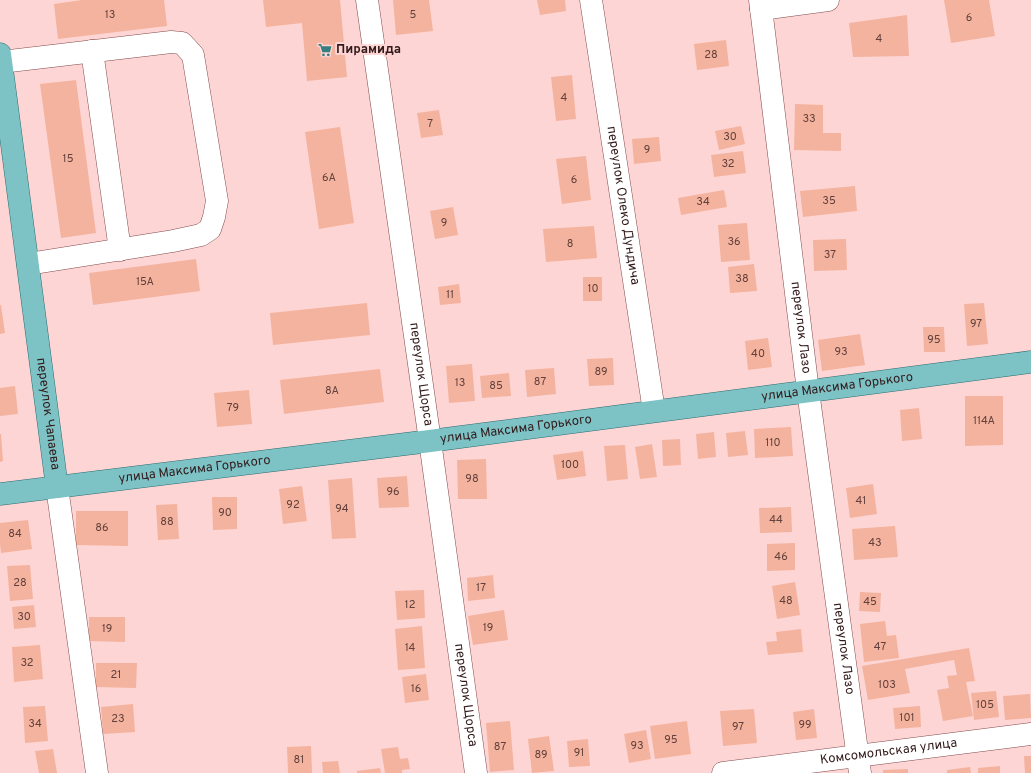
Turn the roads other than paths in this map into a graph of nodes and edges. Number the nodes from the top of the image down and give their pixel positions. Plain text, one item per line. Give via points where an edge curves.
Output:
1 (367, 0) edge
2 (591, 0) edge
3 (828, 0) edge
4 (761, 5) edge
5 (92, 51) junction
6 (1, 58) edge
7 (120, 250) junction
8 (28, 264) junction
9 (1031, 362) edge
10 (808, 391) junction
11 (654, 411) junction
12 (430, 441) junction
13 (57, 487) junction
14 (0, 494) edge
15 (1031, 734) edge
16 (859, 764) edge
17 (97, 773) edge
18 (476, 773) edge
19 (723, 773) edge

1 - 12 street, переулок Щорса
2 - 11 street, переулок Олеко Дундича
3 - 4 street
4 - 10 street, переулок Лазо
5 - 6 street
5 - 7 street
5 - 7 street via 171,42 182,43 193,55 217,201 210,229 201,235
6 - 8 main road, переулок Чапаева
7 - 8 street
8 - 13 main road, переулок Чапаева
9 - 10 main road, улица Максима Горького
10 - 11 main road, улица Максима Горького
10 - 16 street, переулок Лазо
11 - 12 main road, улица Максима Горького
12 - 13 main road, улица Максима Горького
12 - 18 street, переулок Щорса
13 - 14 main road, улица Максима Горького
13 - 17 street, переулок Чапаева
15 - 16 street, Комсомольская улица
16 - 19 street, Комсомольская улица

